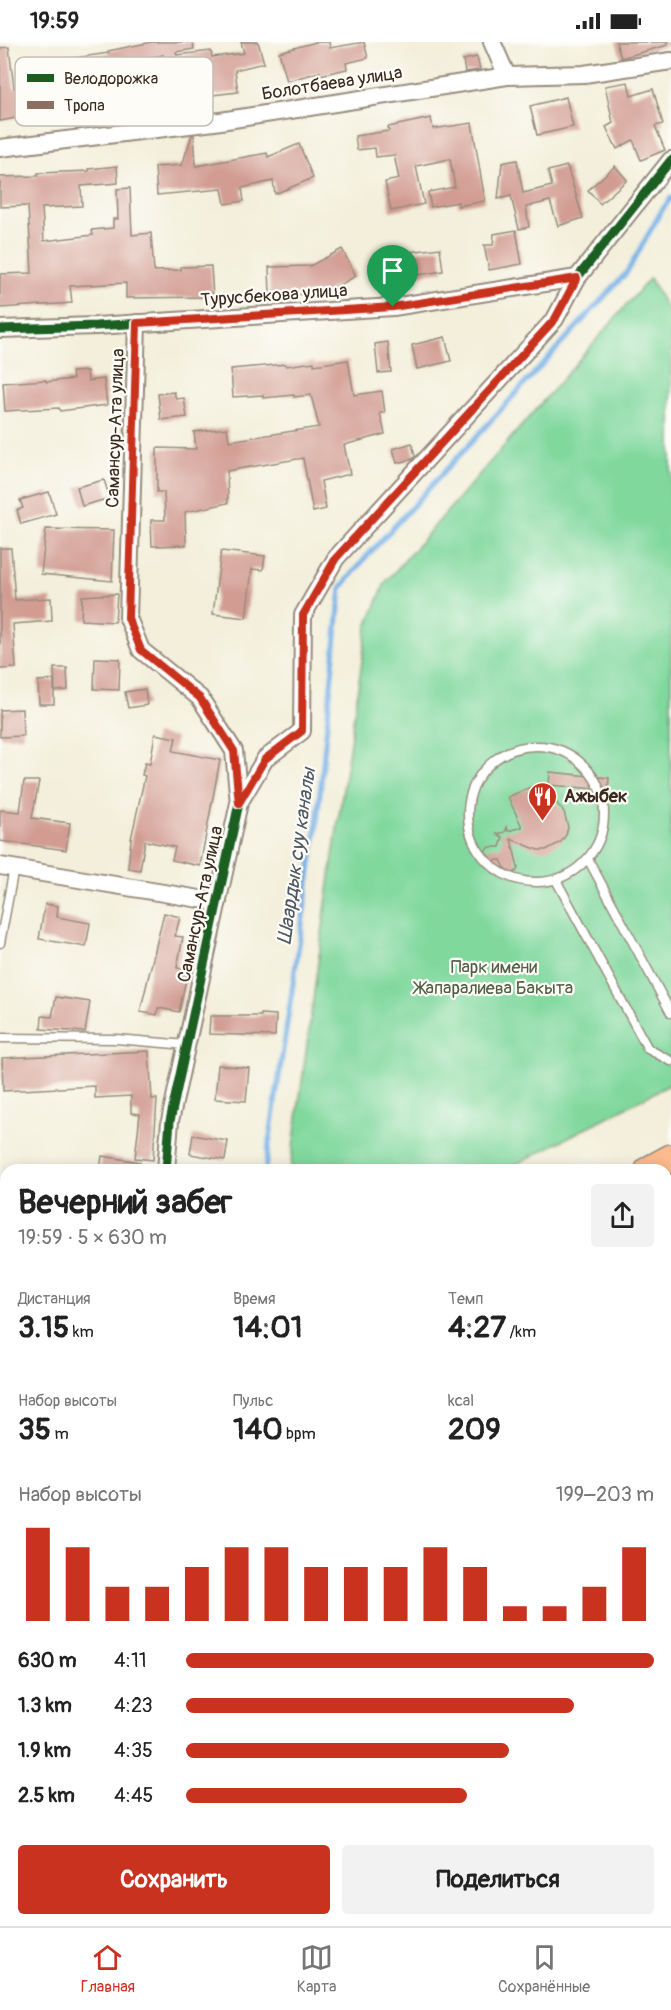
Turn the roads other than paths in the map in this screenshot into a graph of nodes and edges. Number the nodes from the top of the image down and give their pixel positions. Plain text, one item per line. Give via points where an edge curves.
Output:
1 (492, 42) edge
2 (671, 61) edge
3 (507, 76) junction
4 (213, 122) edge
5 (181, 126) edge
6 (0, 148) edge
7 (671, 160) edge
8 (577, 278) junction
9 (137, 323) junction
10 (0, 329) edge
11 (239, 803) junction
12 (588, 859) junction
13 (7, 867) edge
14 (555, 880) junction
15 (218, 902) junction
16 (0, 943) edge
17 (671, 1013) edge
18 (0, 1038) edge
19 (187, 1045) junction
20 (671, 1061) edge
21 (166, 1164) edge

1 - 3 street
2 - 3 street, Болотбаева улица via 584,74
3 - 4 street, Болотбаева улица
5 - 6 street, Болотбаева улица
7 - 8 street
8 - 9 street, Турусбекова улица via 393,307
8 - 11 street via 555,319 336,558 303,615 302,731 265,759
9 - 10 street, Турусбекова улица
9 - 11 street, Самансур-Ата улица via 128,618 141,650 200,698 234,751
11 - 15 street, Самансур-Ата улица
12 - 14 lane
12 - 14 lane via 604,824 604,804 588,770 556,749 536,746 499,757 484,770 468,805 474,843 499,872 536,883
12 - 17 lane
13 - 15 street
13 - 16 lane
14 - 20 lane via 648,1049
15 - 19 street, Самансур-Ата улица
18 - 19 lane via 116,1039
19 - 21 street, Самансур-Ата улица via 170,1121

